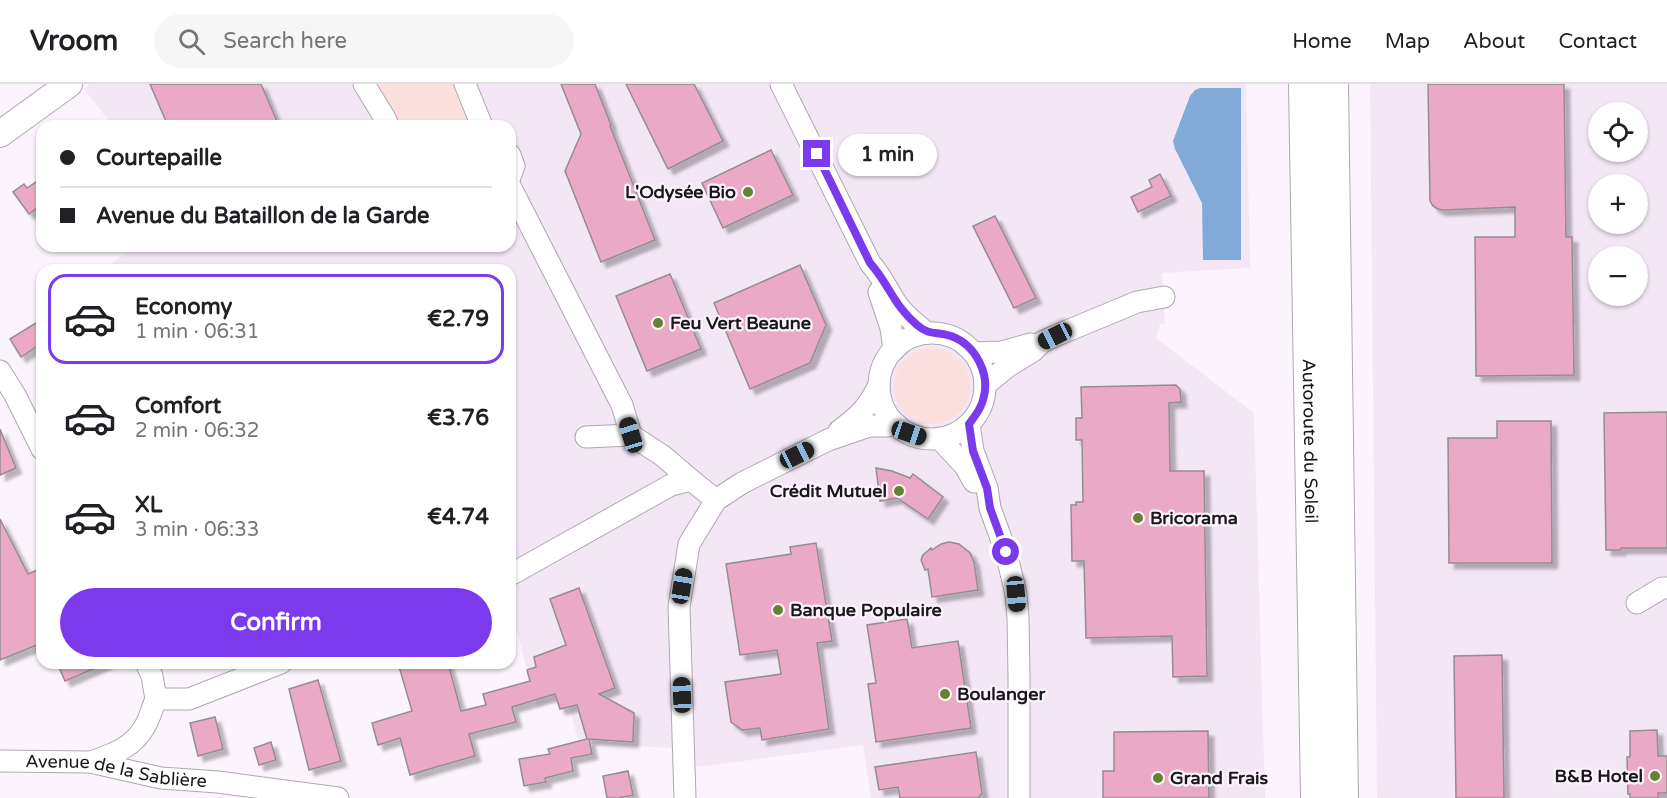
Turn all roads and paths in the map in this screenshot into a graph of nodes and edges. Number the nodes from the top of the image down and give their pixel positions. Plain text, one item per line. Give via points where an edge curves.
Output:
1 (69, 84) edge
2 (364, 84) edge
3 (465, 84) edge
4 (782, 84) edge
5 (1304, 84) edge
6 (1333, 84) edge
7 (386, 120) edge
8 (480, 120) edge
9 (0, 134) edge
10 (1334, 177) junction
11 (516, 198) edge
12 (870, 263) junction
13 (1164, 297) dead end
14 (927, 333) junction
15 (1042, 342) junction
16 (894, 350) junction
17 (974, 353) junction
18 (0, 371) edge
19 (985, 384) junction
20 (879, 385) junction
21 (896, 424) junction
22 (969, 424) junction
23 (631, 435) junction
24 (36, 437) edge
25 (586, 437) dead end
26 (939, 438) junction
27 (828, 440) junction
28 (691, 480) junction
29 (716, 500) junction
30 (990, 508) junction
31 (516, 572) edge
32 (1667, 588) edge
33 (1637, 603) dead end
34 (149, 669) edge
35 (266, 669) edge
36 (156, 699) junction
37 (0, 761) edge
38 (90, 762) junction
39 (338, 798) edge
40 (685, 798) edge
41 (1019, 798) edge
42 (1316, 798) edge
43 (1343, 798) edge
44 (1363, 798) edge

1 - 9 main road
2 - 7 street
3 - 8 street
4 - 12 street
5 - 42 highway, Autoroute du Soleil
6 - 10 highway, Autoroute du Soleil
10 - 43 highway, Autoroute du Soleil
10 - 44 highway via 1349,233
11 - 23 street via 622,405
12 - 14 street via 898,306
12 - 16 street
13 - 15 street via 1118,309
14 - 16 street via 903,341
14 - 17 street via 953,337
15 - 17 street via 1001,352
15 - 19 street
16 - 20 street via 886,360
17 - 19 street
18 - 24 street
19 - 22 street via 984,399
20 - 21 street via 887,413
20 - 27 street via 862,413
21 - 26 street via 924,438
21 - 27 street via 869,426
22 - 26 street via 956,434
22 - 30 street
23 - 25 street
23 - 28 street
26 - 30 street via 965,466
27 - 29 street
28 - 29 street
28 - 31 street via 671,485
29 - 40 street via 689,544 679,607
30 - 41 street via 1016,594
32 - 33 street
34 - 36 street
35 - 36 street via 189,699
36 - 38 street via 146,726 130,746
37 - 38 street, Avenue de la Sablière
38 - 39 street, Avenue de la Sablière via 161,778

